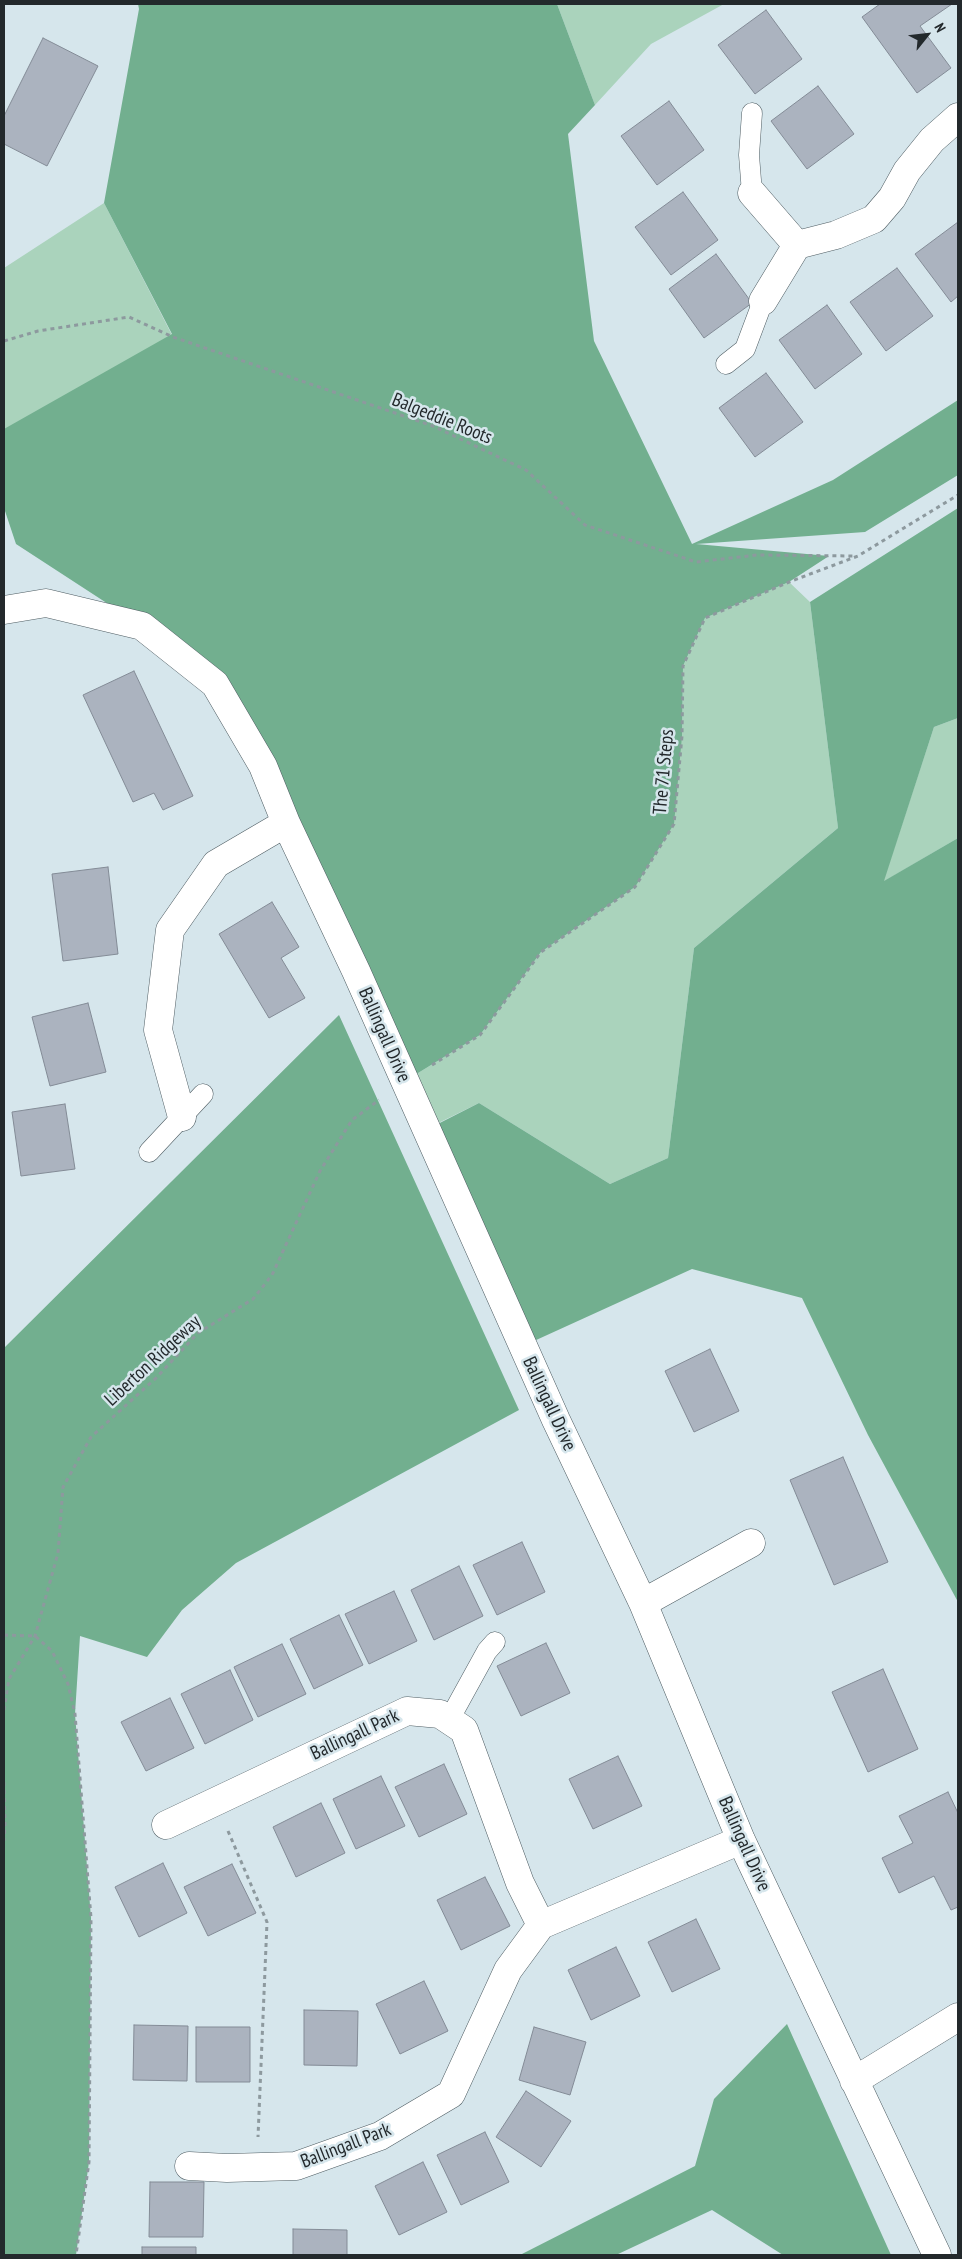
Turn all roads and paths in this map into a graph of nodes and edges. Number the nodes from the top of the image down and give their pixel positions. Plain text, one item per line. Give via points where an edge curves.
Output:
1 (752, 113) dead end
2 (958, 117) edge
3 (752, 193) joint
4 (797, 245) junction
5 (763, 300) joint
6 (4, 341) edge
7 (726, 364) dead end
8 (958, 495) edge
9 (858, 556) junction
10 (4, 610) edge
11 (286, 823) junction
12 (405, 1081) junction
13 (203, 1094) dead end
14 (182, 1117) junction
15 (149, 1152) dead end
16 (751, 1544) dead end
17 (642, 1603) junction
18 (4, 1635) edge
19 (35, 1636) junction
20 (495, 1642) dead end
21 (4, 1710) edge
22 (449, 1720) junction
23 (4, 1782) edge
24 (215, 1801) junction
25 (166, 1825) dead end
26 (741, 1840) junction
27 (4, 1841) edge
28 (541, 1925) junction
29 (958, 2017) edge
30 (854, 2081) junction
31 (189, 2166) dead end
32 (257, 2167) junction
33 (76, 2255) edge
34 (937, 2255) edge

1 - 3 lane via 749,155
2 - 4 street via 932,140 874,219 836,235
3 - 4 street
4 - 5 street
5 - 7 lane via 745,349
6 - 9 path, Balgeddie Roots via 38,331 129,317 173,337 433,426 526,470 586,525 696,562 757,555
8 - 9 path, The 71 Steps
9 - 12 path, The 71 Steps via 705,618 683,666 682,736 674,824 635,887 541,952 480,1035
10 - 11 street, Ballingall Drive via 46,603 142,626 215,684 263,766
11 - 12 street, Ballingall Drive
11 - 14 street via 216,864 170,930 158,1030
12 - 17 street, Ballingall Drive via 556,1420
12 - 19 path, Liberton Ridgeway via 352,1120 320,1171 272,1275 253,1299 198,1333 156,1378 91,1437 63,1487 58,1553
13 - 14 lane
14 - 15 lane
16 - 17 street
17 - 26 street, Ballingall Drive
18 - 19 path
19 - 21 path, Liberton Ridgeway via 9,1679
19 - 33 path via 52,1651 68,1684 75,1714 91,1918 89,2162
20 - 22 lane
22 - 24 street, Ballingall Park via 440,1714 407,1711
22 - 28 street, Ballingall Park via 464,1730 520,1884
23 - 27 path
24 - 25 street, Ballingall Park
24 - 32 path via 267,1922
26 - 28 street
26 - 30 street, Ballingall Drive
28 - 32 street, Ballingall Park via 508,1970 451,2094 380,2136 296,2166
29 - 30 street
30 - 34 street, Ballingall Drive
31 - 32 street, Ballingall Park

